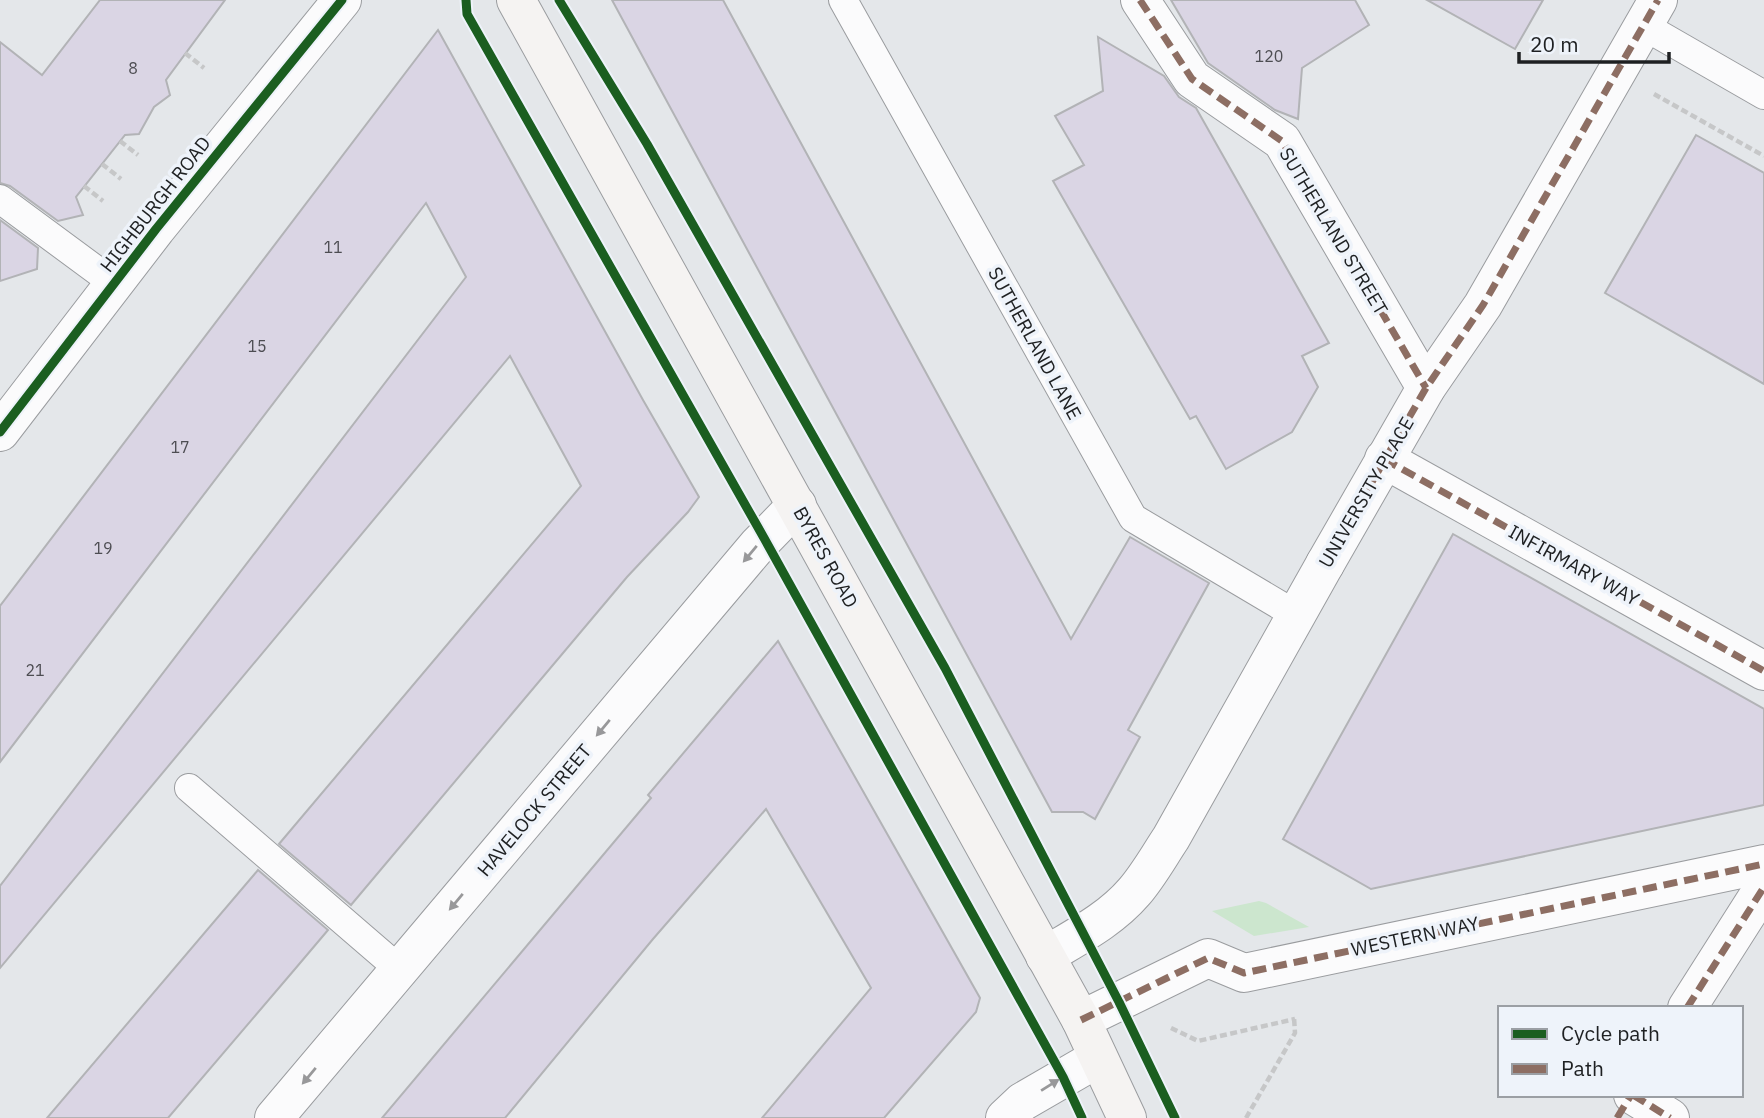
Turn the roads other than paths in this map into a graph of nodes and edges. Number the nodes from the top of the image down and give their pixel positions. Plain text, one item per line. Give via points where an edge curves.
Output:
1 (342, 0) edge
2 (516, 0) edge
3 (843, 0) edge
4 (1140, 0) edge
5 (1651, 13) edge
6 (1764, 95) edge
7 (0, 200) edge
8 (115, 284) junction
9 (1426, 388) junction
10 (0, 432) edge
11 (1384, 459) junction
12 (797, 505) junction
13 (1297, 616) junction
14 (1764, 671) edge
15 (189, 788) dead end
16 (1764, 864) edge
17 (1764, 887) edge
18 (1045, 956) junction
19 (399, 969) junction
20 (1688, 1006) edge
21 (1081, 1020) junction
22 (1098, 1058) junction
23 (1631, 1097) edge
24 (1635, 1097) edge
25 (274, 1118) edge
26 (1005, 1118) edge
27 (1127, 1118) edge
28 (1616, 1118) edge
29 (1670, 1118) edge

1 - 8 street, HIGHBURGH ROAD
2 - 12 main road, BYRES ROAD
3 - 13 lane, SUTHERLAND LANE via 1133,519
4 - 9 street, SUTHERLAND STREET via 1192,79 1282,141
5 - 6 lane
5 - 9 street, UNIVERSITY PLACE via 1483,305
7 - 8 lane
8 - 10 street, HIGHBURGH ROAD
9 - 11 street, UNIVERSITY PLACE
11 - 13 street, UNIVERSITY PLACE
11 - 14 street, INFIRMARY WAY
12 - 18 main road, BYRES ROAD
12 -> 19 street, HAVELOCK STREET via 758,545
13 - 18 street, UNIVERSITY PLACE via 1171,838 1133,893 1097,924
15 - 19 lane
16 - 21 street, WESTERN WAY via 1244,974 1208,958
17 - 20 street
18 - 21 main road, BYRES ROAD
19 -> 25 street, HAVELOCK STREET
21 - 22 main road, BYRES ROAD
26 -> 22 street via 1022,1102
22 - 27 main road, BYRES ROAD
23 - 28 street
24 - 29 street

